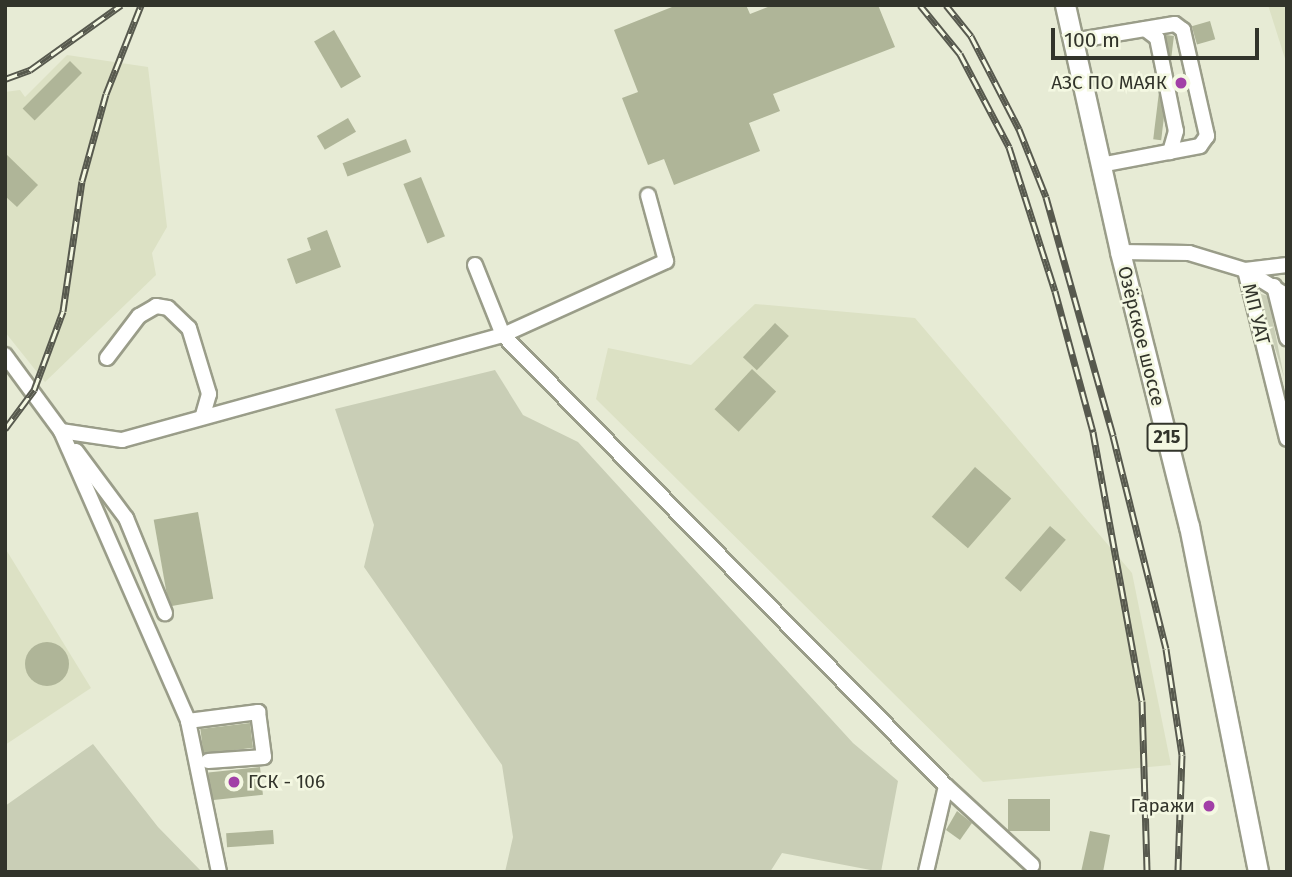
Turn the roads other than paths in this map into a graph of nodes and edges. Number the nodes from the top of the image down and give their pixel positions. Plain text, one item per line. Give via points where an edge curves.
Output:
1 (1065, 5) edge
2 (1144, 29) junction
3 (1073, 41) junction
4 (1170, 152) junction
5 (1100, 165) junction
6 (648, 195) dead end
7 (1120, 252) junction
8 (475, 265) dead end
9 (1287, 265) edge
10 (1245, 270) junction
11 (1274, 286) junction
12 (1287, 296) edge
13 (503, 335) junction
14 (1287, 338) edge
15 (5, 355) edge
16 (107, 358) dead end
17 (203, 415) junction
18 (61, 431) junction
19 (1287, 439) edge
20 (165, 613) dead end
21 (188, 721) junction
22 (208, 761) dead end
23 (946, 786) junction
24 (1032, 865) dead end
25 (219, 872) edge
26 (926, 872) edge
27 (1258, 872) edge

1 - 3 main road, Озёрское шоссе / 215
2 - 3 street
2 - 4 street via 1157,38 1174,117 1176,131
2 - 4 street via 1175,24 1183,30 1207,136 1200,146
3 - 5 main road, Озёрское шоссе / 215
4 - 5 street
5 - 7 main road, Озёрское шоссе / 215
6 - 13 street via 666,261
7 - 10 street via 1189,253
7 - 27 main road, Озёрское шоссе / 215 via 1189,526
8 - 13 street
9 - 10 street
10 - 11 street
10 - 19 street, МП УАТ
11 - 12 street
11 - 14 street
13 - 17 street
13 - 23 street
15 - 18 street
16 - 17 street via 139,316 156,306 167,308 189,328 209,394
17 - 18 street via 122,440
18 - 20 street via 126,518
18 - 21 street
21 - 22 street via 258,712 264,757
21 - 25 street
23 - 24 street
23 - 26 street

